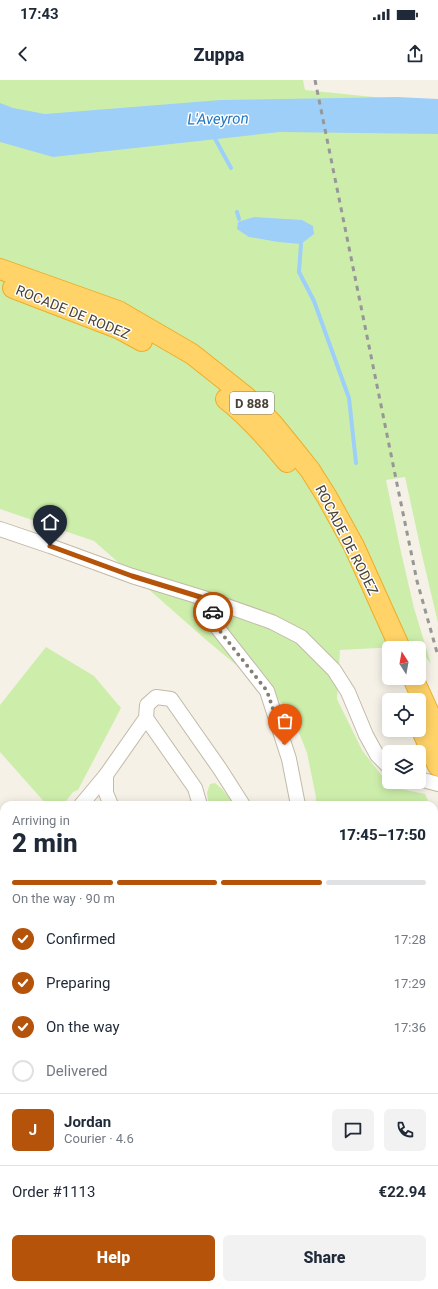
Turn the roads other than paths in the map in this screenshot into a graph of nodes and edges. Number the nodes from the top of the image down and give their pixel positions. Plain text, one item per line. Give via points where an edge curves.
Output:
1 (0, 269) edge
2 (0, 283) edge
3 (0, 529) edge
4 (210, 600) junction
5 (397, 641) edge
6 (382, 642) edge
7 (416, 685) edge
8 (146, 718) junction
9 (438, 733) edge
10 (422, 737) edge
11 (382, 760) edge
12 (106, 775) junction
13 (431, 778) edge
14 (84, 801) edge
15 (109, 801) edge
16 (199, 801) edge
17 (240, 801) edge
18 (297, 801) edge

1 - 5 highway, ROCADE DE RODEZ / D 888 via 118,311 192,354 245,396 286,440 327,497 354,546
2 - 6 highway, ROCADE DE RODEZ / D 888 via 120,328 190,369 238,408 278,451 319,509
3 - 4 street via 132,576
4 - 11 street via 272,622 301,637 334,670 348,692 366,735
4 - 18 street via 216,626 267,691 289,759
7 - 9 highway
8 - 12 street
8 - 16 street via 195,788
8 - 17 street via 147,705 156,698 171,699
10 - 13 highway
12 - 14 street
12 - 15 street via 106,793

